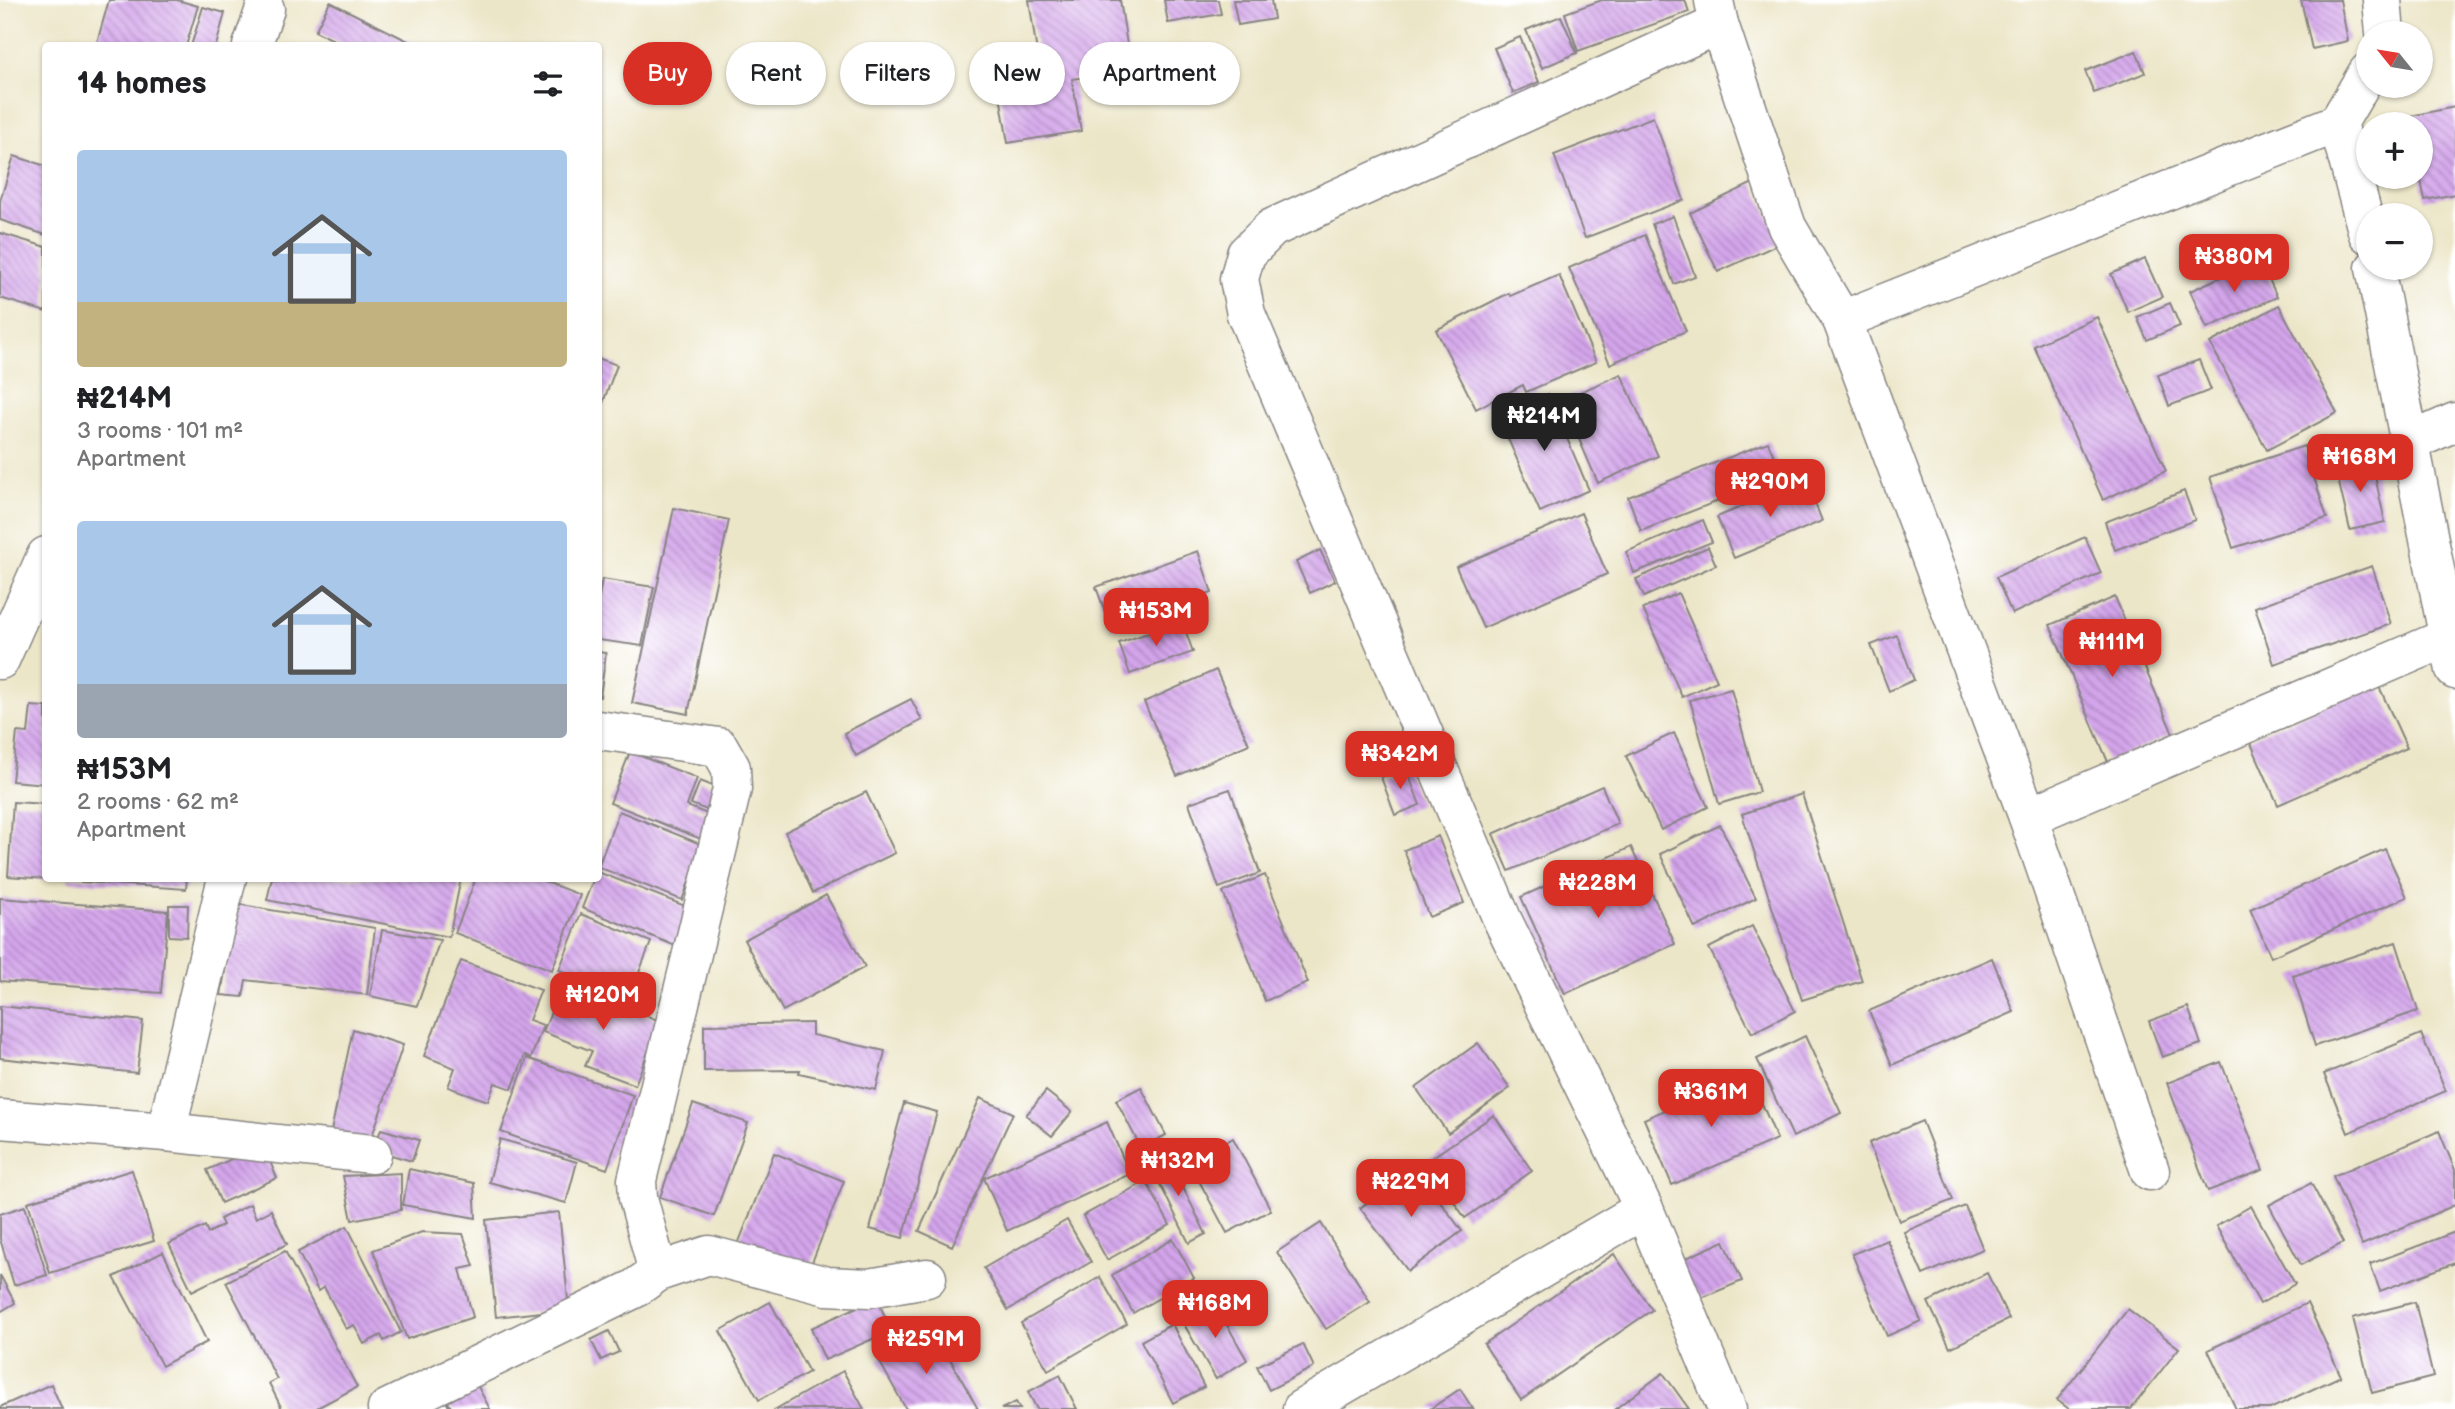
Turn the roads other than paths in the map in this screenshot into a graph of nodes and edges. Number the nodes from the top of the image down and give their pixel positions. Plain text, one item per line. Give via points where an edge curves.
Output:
1 (2382, 0) edge
2 (265, 9) dead end
3 (1716, 12) edge
4 (2384, 21) edge
5 (253, 42) edge
6 (2356, 92) edge
7 (2338, 123) junction
8 (2360, 203) edge
9 (2377, 280) edge
10 (1842, 320) junction
11 (2455, 422) edge
12 (2408, 443) junction
13 (42, 565) edge
14 (2452, 653) edge
15 (0, 660) edge
16 (602, 731) edge
17 (2028, 817) junction
18 (226, 882) edge
19 (0, 1119) edge
20 (166, 1132) junction
21 (372, 1154) dead end
22 (2150, 1171) dead end
23 (1644, 1209) junction
24 (658, 1272) junction
25 (928, 1278) dead end
26 (387, 1409) edge
27 (1303, 1409) edge
28 (1727, 1409) edge

1 - 4 street
2 - 5 street
3 - 10 street via 1787,227
3 - 23 street via 1272,228 1247,254 1240,279 1246,314 1502,919
6 - 7 street
7 - 8 street
7 - 10 street
9 - 12 street
10 - 17 street
11 - 12 street
12 - 14 street
13 - 15 street
14 - 17 street
16 - 24 street via 719,747 731,768 732,789 638,1180 638,1198
17 - 22 street
18 - 20 street
19 - 20 street
20 - 21 street
23 - 27 street
23 - 28 street
24 - 25 street via 709,1255 827,1286 869,1288
24 - 26 street via 613,1299

